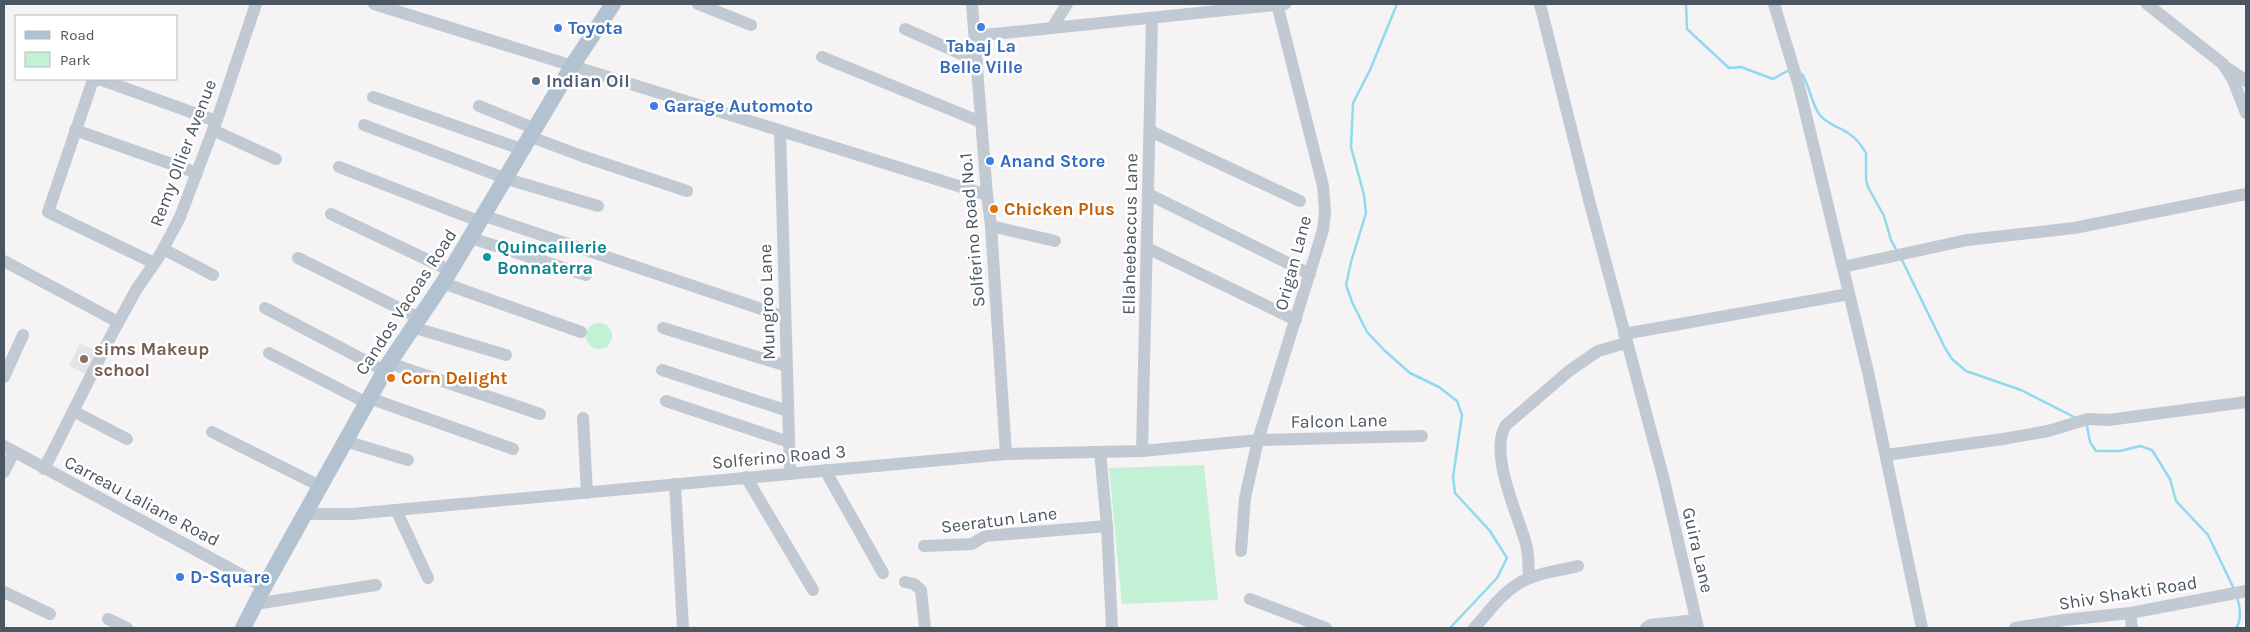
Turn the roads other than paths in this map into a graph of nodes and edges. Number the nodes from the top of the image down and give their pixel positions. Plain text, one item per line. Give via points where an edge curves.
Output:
1 (256, 4) edge
2 (374, 4) edge
3 (613, 4) edge
4 (698, 4) edge
5 (972, 4) edge
6 (1067, 4) edge
7 (1277, 4) edge
8 (1285, 4) edge
9 (1540, 4) edge
10 (1774, 4) edge
11 (2147, 4) edge
12 (1152, 18) junction
13 (751, 25) dead end
14 (905, 28) dead end
15 (1052, 28) junction
16 (975, 36) junction
17 (822, 57) dead end
18 (977, 61) junction
19 (2223, 64) junction
20 (572, 66) junction
21 (2246, 81) edge
22 (373, 96) dead end
23 (479, 106) dead end
24 (2246, 114) edge
25 (981, 122) junction
26 (364, 124) dead end
27 (214, 126) junction
28 (75, 130) junction
29 (780, 131) junction
30 (1150, 131) junction
31 (530, 138) junction
32 (276, 159) dead end
33 (339, 168) dead end
34 (196, 173) junction
35 (507, 178) junction
36 (687, 191) dead end
37 (1148, 194) junction
38 (2246, 194) edge
39 (987, 195) junction
40 (1300, 201) dead end
41 (598, 206) dead end
42 (331, 214) dead end
43 (483, 219) junction
44 (991, 226) junction
45 (471, 238) junction
46 (1055, 241) dead end
47 (1147, 248) junction
48 (163, 249) junction
49 (298, 258) dead end
50 (4, 261) edge
51 (154, 263) junction
52 (1843, 267) junction
53 (1310, 274) junction
54 (213, 275) dead end
55 (586, 275) dead end
56 (447, 277) junction
57 (1850, 294) junction
58 (265, 308) dead end
59 (785, 317) junction
60 (1296, 320) junction
61 (118, 322) junction
62 (416, 322) junction
63 (663, 328) dead end
64 (581, 332) dead end
65 (23, 335) dead end
66 (1625, 338) junction
67 (269, 353) dead end
68 (506, 355) dead end
69 (787, 366) junction
70 (387, 367) junction
71 (662, 370) dead end
72 (4, 377) edge
73 (368, 401) junction
74 (666, 402) dead end
75 (2246, 402) edge
76 (73, 411) junction
77 (788, 411) junction
78 (540, 414) dead end
79 (584, 418) dead end
80 (212, 432) dead end
81 (1422, 436) dead end
82 (127, 439) dead end
83 (1258, 440) junction
84 (345, 441) junction
85 (789, 442) junction
86 (9, 449) edge
87 (513, 449) dead end
88 (1142, 451) junction
89 (1100, 452) junction
90 (1006, 454) junction
91 (1886, 455) junction
92 (408, 460) dead end
93 (44, 469) junction
94 (825, 470) junction
95 (4, 472) edge
96 (790, 472) junction
97 (746, 477) junction
98 (675, 484) junction
99 (320, 486) junction
100 (586, 493) junction
101 (396, 510) junction
102 (304, 514) junction
103 (1107, 526) junction
104 (924, 546) dead end
105 (1241, 551) dead end
106 (1578, 566) dead end
107 (883, 573) dead end
108 (428, 578) dead end
109 (1529, 578) junction
110 (905, 582) dead end
111 (376, 585) dead end
112 (264, 587) junction
113 (813, 590) dead end
114 (4, 592) edge
115 (2240, 592) edge
116 (1250, 599) dead end
117 (255, 604) junction
118 (2130, 613) junction
119 (50, 614) dead end
120 (108, 619) dead end
121 (1299, 624) edge
122 (1697, 624) edge
123 (127, 628) edge
124 (243, 628) edge
125 (684, 628) edge
126 (918, 628) edge
127 (924, 628) edge
128 (1112, 628) edge
129 (1326, 628) edge
130 (1474, 628) edge
131 (1646, 628) edge
132 (1922, 628) edge
133 (2015, 628) edge
134 (2132, 628) edge

1 - 27 street, Remy Ollier Avenue
2 - 20 street
3 - 20 main road, Candos Vacoas Road
4 - 13 street
5 - 16 street, Solferino Road No.1
6 - 15 street
7 - 8 street
7 - 12 street
7 - 53 street, Origan Lane via 1323,186 1323,230
9 - 66 street, Guira Lane
10 - 52 street via 1799,86
11 - 19 street
12 - 15 street
12 - 30 street, Ellaheebaccus Lane
14 - 18 street
15 - 16 street
16 - 18 street, Solferino Road No.1
17 - 25 street
18 - 25 street, Solferino Road No.1
19 - 21 street
19 - 24 street
20 - 29 street
20 - 31 main road, Candos Vacoas Road
22 - 31 street
23 - 31 street
25 - 39 street, Solferino Road No.1
26 - 35 street
27 - 28 street via 96,80 92,83
27 - 32 street
27 - 34 street, Remy Ollier Avenue
28 - 34 street
28 - 51 street via 47,209 49,214
29 - 39 street
29 - 59 street, Mungroo Lane
30 - 37 street, Ellaheebaccus Lane
30 - 40 street
31 - 35 main road, Candos Vacoas Road
31 - 36 street
33 - 43 street
34 - 48 street, Remy Ollier Avenue via 180,217
35 - 41 street
35 - 43 main road, Candos Vacoas Road
37 - 47 street, Ellaheebaccus Lane
37 - 53 street
38 - 52 street via 2074,228 1968,240
39 - 44 street, Solferino Road No.1
42 - 56 street
43 - 45 main road, Candos Vacoas Road
43 - 59 street
44 - 46 street
44 - 90 street, Solferino Road No.1
45 - 55 street
45 - 56 main road, Candos Vacoas Road
47 - 60 street
47 - 88 street, Ellaheebaccus Lane
48 - 51 street, Remy Ollier Avenue
48 - 54 street
49 - 62 street
50 - 61 street
51 - 61 street, Remy Ollier Avenue
52 - 57 street
53 - 60 street, Origan Lane
56 - 62 main road, Candos Vacoas Road
56 - 64 street
57 - 66 street
57 - 91 street
58 - 70 street
59 - 69 street, Mungroo Lane
60 - 83 street, Origan Lane
61 - 76 street, Remy Ollier Avenue
62 - 68 street
62 - 70 main road, Candos Vacoas Road
63 - 69 street
65 - 72 street
66 - 109 street via 1569,370 1502,432 1502,460 1508,494 1527,545
66 - 122 street, Guira Lane via 1664,480
67 - 73 street
69 - 77 street, Mungroo Lane
70 - 73 main road, Candos Vacoas Road
70 - 78 street
71 - 77 street
73 - 84 main road, Candos Vacoas Road
73 - 87 street
74 - 85 street
75 - 91 street via 2108,420 2088,419 2021,436
76 - 82 street
76 - 93 street, Remy Ollier Avenue
77 - 85 street, Mungroo Lane
79 - 100 street
80 - 99 street
81 - 83 street, Falcon Lane
83 - 88 street, Solferino Road 3
83 - 105 street, Origan Lane via 1245,498
84 - 92 street
84 - 99 main road, Candos Vacoas Road
85 - 96 street, Mungroo Lane
86 - 93 street, Carreau Laliane Road
86 - 95 street
88 - 89 street, Solferino Road 3
89 - 90 street, Solferino Road 3
89 - 103 street
90 - 94 street, Solferino Road 3
91 - 132 street
93 - 112 street, Carreau Laliane Road
94 - 96 street, Solferino Road 3
94 - 107 street
96 - 97 street, Solferino Road 3
97 - 98 street, Solferino Road 3
97 - 113 street
98 - 100 street, Solferino Road 3
98 - 125 street
99 - 102 main road, Candos Vacoas Road
100 - 101 street, Solferino Road 3
101 - 102 street, Solferino Road 3
101 - 108 street
102 - 112 main road, Candos Vacoas Road
103 - 104 street, Seeratun Lane via 985,536 972,544
103 - 128 street
106 - 109 street
109 - 130 street via 1506,592
110 - 127 street via 921,590
111 - 117 street
112 - 117 main road, Candos Vacoas Road
114 - 119 street
115 - 118 street, Shiv Shakti Road
116 - 121 street
117 - 124 main road, Candos Vacoas Road
118 - 133 street, Shiv Shakti Road
118 - 134 street
120 - 123 street
121 - 129 street
122 - 131 street via 1650,625
126 - 127 street

